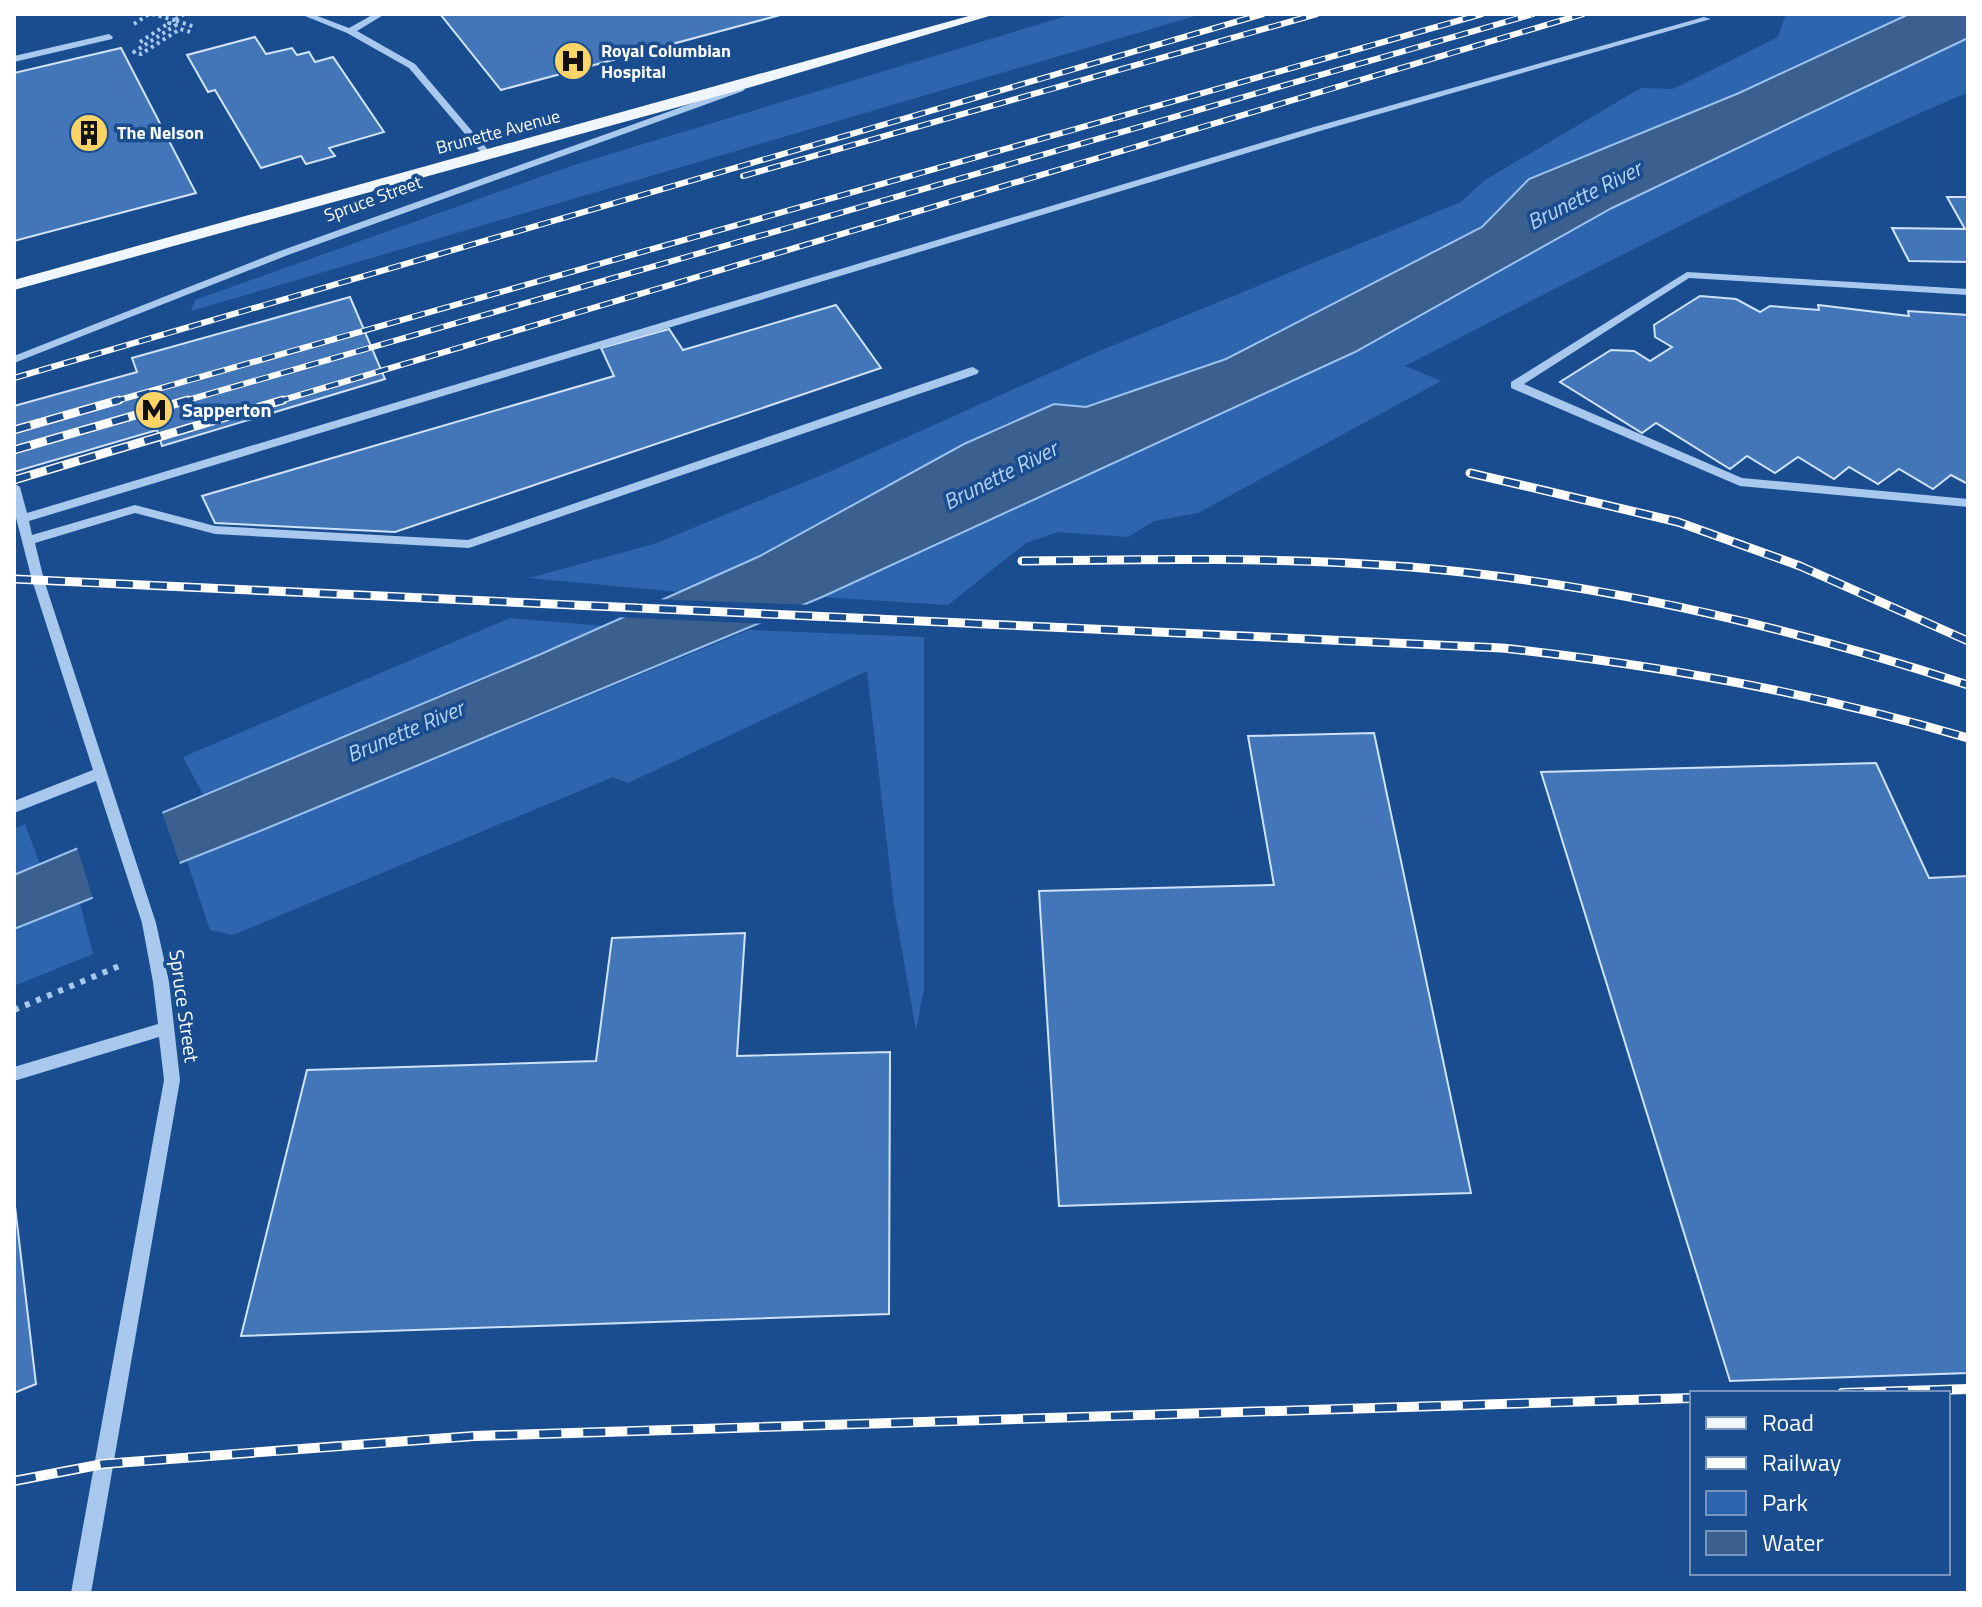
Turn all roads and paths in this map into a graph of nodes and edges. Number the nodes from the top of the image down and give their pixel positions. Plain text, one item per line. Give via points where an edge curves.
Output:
1 (150, 14) edge
2 (184, 14) edge
3 (304, 14) edge
4 (381, 14) edge
5 (990, 14) edge
6 (1707, 19) dead end
7 (174, 20) junction
8 (131, 26) dead end
9 (195, 27) dead end
10 (350, 31) junction
11 (194, 33) dead end
12 (109, 37) dead end
13 (14, 59) edge
14 (749, 86) junction
15 (486, 153) junction
16 (14, 285) edge
17 (1968, 292) edge
18 (14, 360) edge
19 (973, 371) dead end
20 (14, 487) edge
21 (1968, 503) edge
22 (23, 518) junction
23 (30, 540) junction
24 (101, 773) junction
25 (14, 807) edge
26 (122, 964) dead end
27 (14, 1010) edge
28 (166, 1028) junction
29 (14, 1074) edge
30 (81, 1593) edge

1 - 7 path
1 - 8 path
2 - 7 path
3 - 10 street
4 - 10 street
5 - 14 main road, Brunette Avenue
6 - 22 street via 1317,129
7 - 9 path
7 - 11 path via 169,23 176,25 134,52 141,54 180,29
10 - 15 street via 412,66
12 - 13 street
14 - 15 main road, Brunette Avenue
14 - 18 street, Spruce Street via 284,253
15 - 16 main road, Brunette Avenue
17 - 21 street via 1687,275 1515,385 1740,482
19 - 23 street via 469,544 215,530 135,509
20 - 22 street, Spruce Street
22 - 23 street, Spruce Street
23 - 24 street, Spruce Street via 38,580
24 - 25 street
24 - 28 street, Spruce Street via 149,923
26 - 27 path
28 - 29 street
28 - 30 street, Spruce Street via 172,1080

